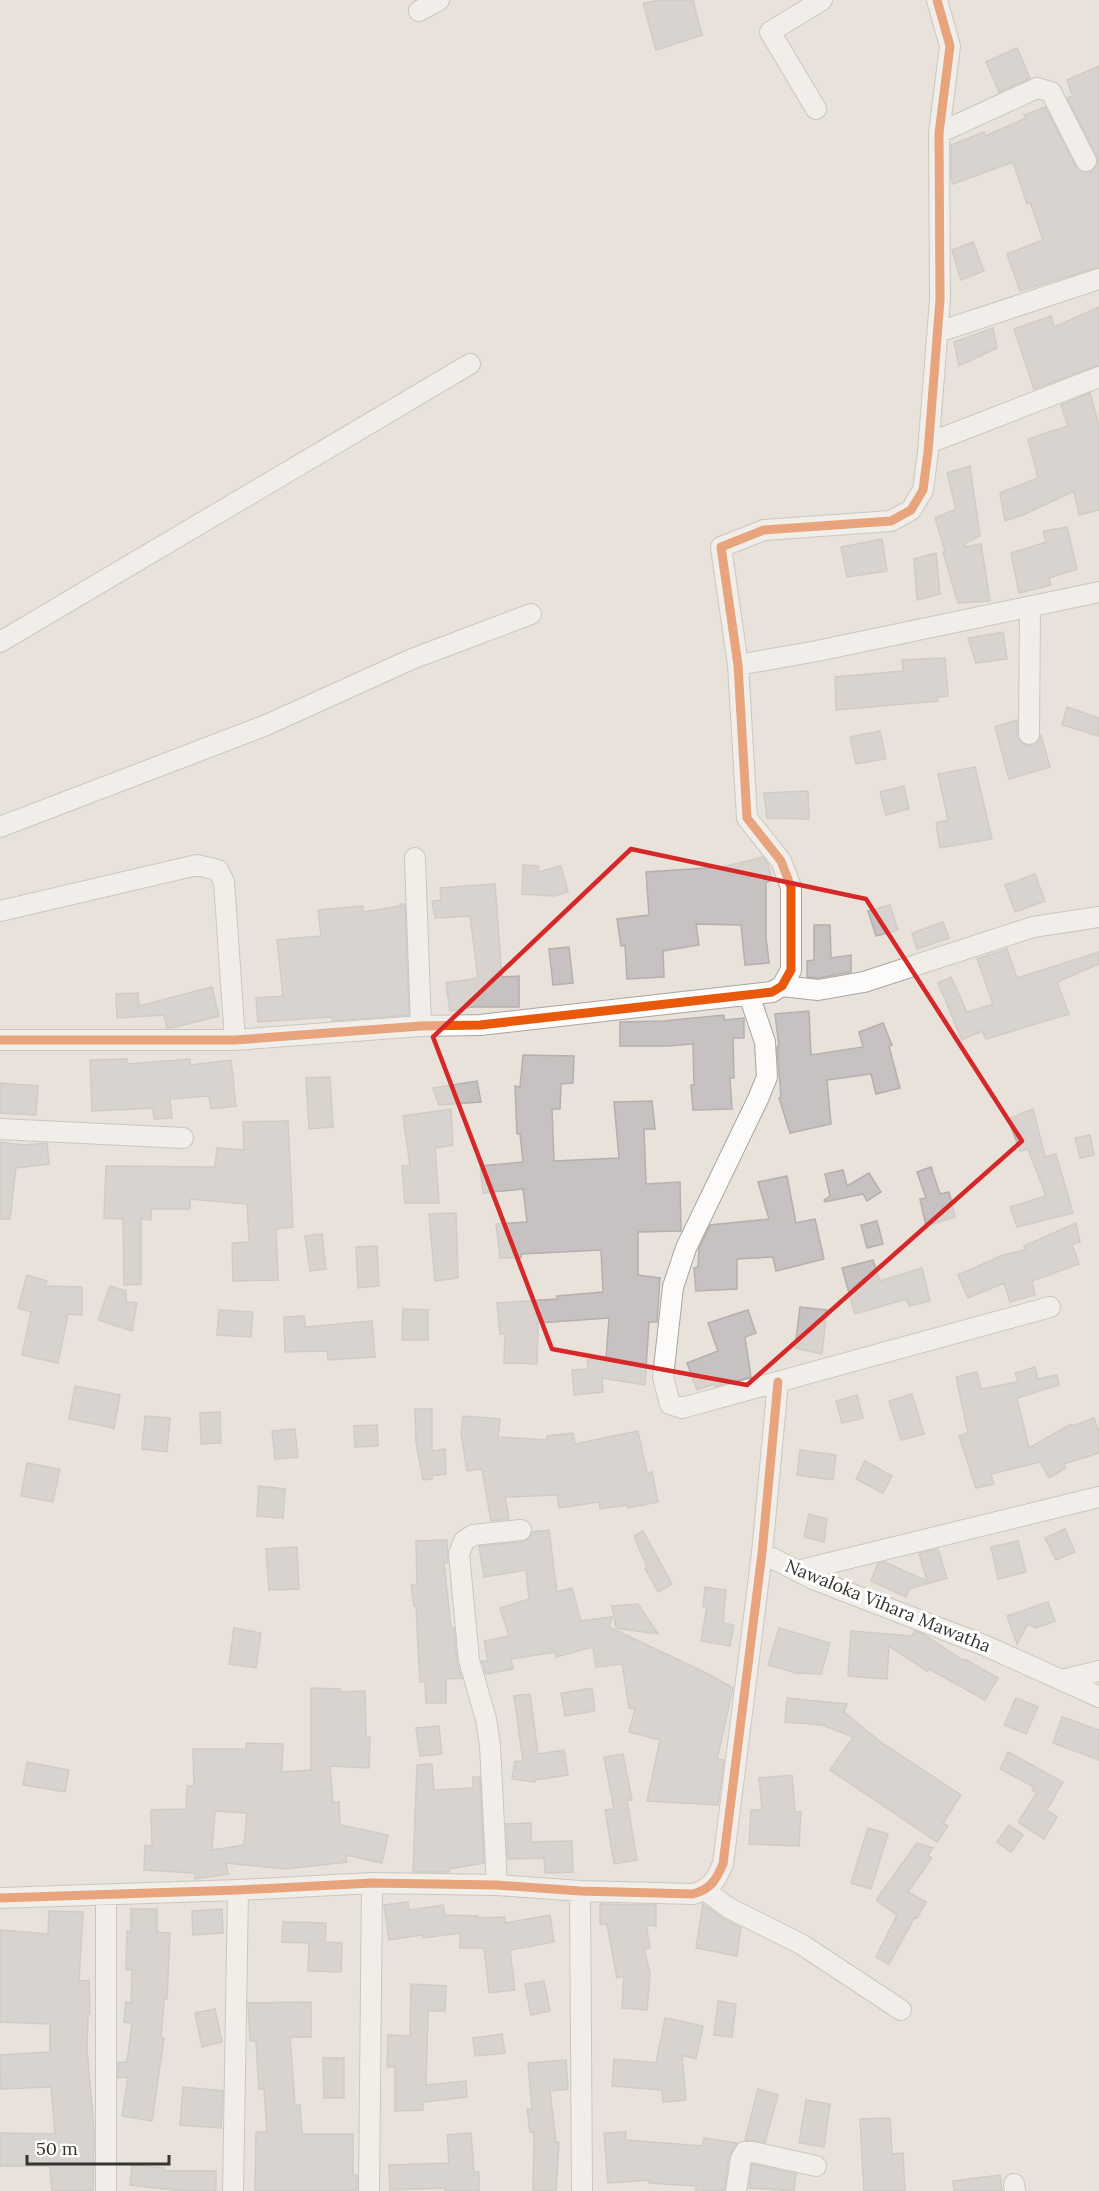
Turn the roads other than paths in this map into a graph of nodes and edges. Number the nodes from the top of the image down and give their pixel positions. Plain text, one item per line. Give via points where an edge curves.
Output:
1 (439, 0) edge
2 (822, 0) edge
3 (938, 0) edge
4 (419, 11) dead end
5 (816, 109) dead end
6 (939, 133) junction
7 (1086, 161) dead end
8 (1099, 279) edge
9 (938, 332) junction
10 (470, 364) dead end
11 (1099, 377) edge
12 (929, 443) junction
13 (1099, 592) edge
14 (1030, 607) junction
15 (531, 614) dead end
16 (0, 642) edge
17 (738, 665) junction
18 (1029, 734) dead end
19 (0, 827) edge
20 (414, 858) dead end
21 (0, 911) edge
22 (1099, 917) edge
23 (782, 986) junction
24 (749, 995) junction
25 (422, 1026) junction
26 (0, 1040) edge
27 (235, 1040) junction
28 (0, 1129) edge
29 (183, 1138) dead end
30 (1050, 1306) dead end
31 (778, 1382) junction
32 (1099, 1497) edge
33 (521, 1530) dead end
34 (762, 1553) junction
35 (797, 1570) junction
36 (1099, 1671) edge
37 (1062, 1680) junction
38 (1099, 1697) edge
39 (372, 1883) junction
40 (497, 1885) junction
41 (238, 1890) junction
42 (580, 1891) junction
43 (706, 1891) junction
44 (106, 1895) junction
45 (0, 1898) edge
46 (901, 2010) dead end
47 (816, 2166) dead end
48 (106, 2191) edge
49 (233, 2191) edge
50 (369, 2191) edge
51 (582, 2191) edge
52 (736, 2191) edge

1 - 4 street
2 - 5 street via 770,32
3 - 6 street via 950,46
6 - 7 street via 1037,88 1051,92
6 - 9 street
8 - 9 street
9 - 12 street
10 - 16 street
11 - 12 street
12 - 17 street via 923,490 910,510 891,521 764,530 721,548
13 - 14 street
14 - 17 street
14 - 18 street
15 - 19 street via 412,659 264,726
17 - 23 street via 747,818 781,861 791,887 791,970
20 - 25 street
21 - 27 street via 197,865 218,870 224,882
22 - 23 street via 1033,927 864,982 818,990
23 - 24 street via 772,992
24 - 25 street via 480,1025
24 - 31 street via 765,1042 766,1077 686,1248 673,1287 663,1377 670,1404 681,1408
25 - 27 street
26 - 27 street
28 - 29 street
30 - 31 street
31 - 34 street, Nawaloka Vihara Mawatha
32 - 35 street
33 - 40 street via 473,1535 464,1541 459,1554 469,1660 490,1745
34 - 35 street, Nawaloka Vihara Mawatha
34 - 43 street via 723,1863
35 - 37 street, Nawaloka Vihara Mawatha
36 - 37 street
37 - 38 street, Nawaloka Vihara Mawatha
39 - 40 street
39 - 41 street
39 - 50 street
40 - 42 street
41 - 44 street
41 - 49 street
42 - 43 street
42 - 51 street
43 - 46 street via 729,1908 801,1944
44 - 45 street
44 - 48 street
47 - 52 street via 745,2152

